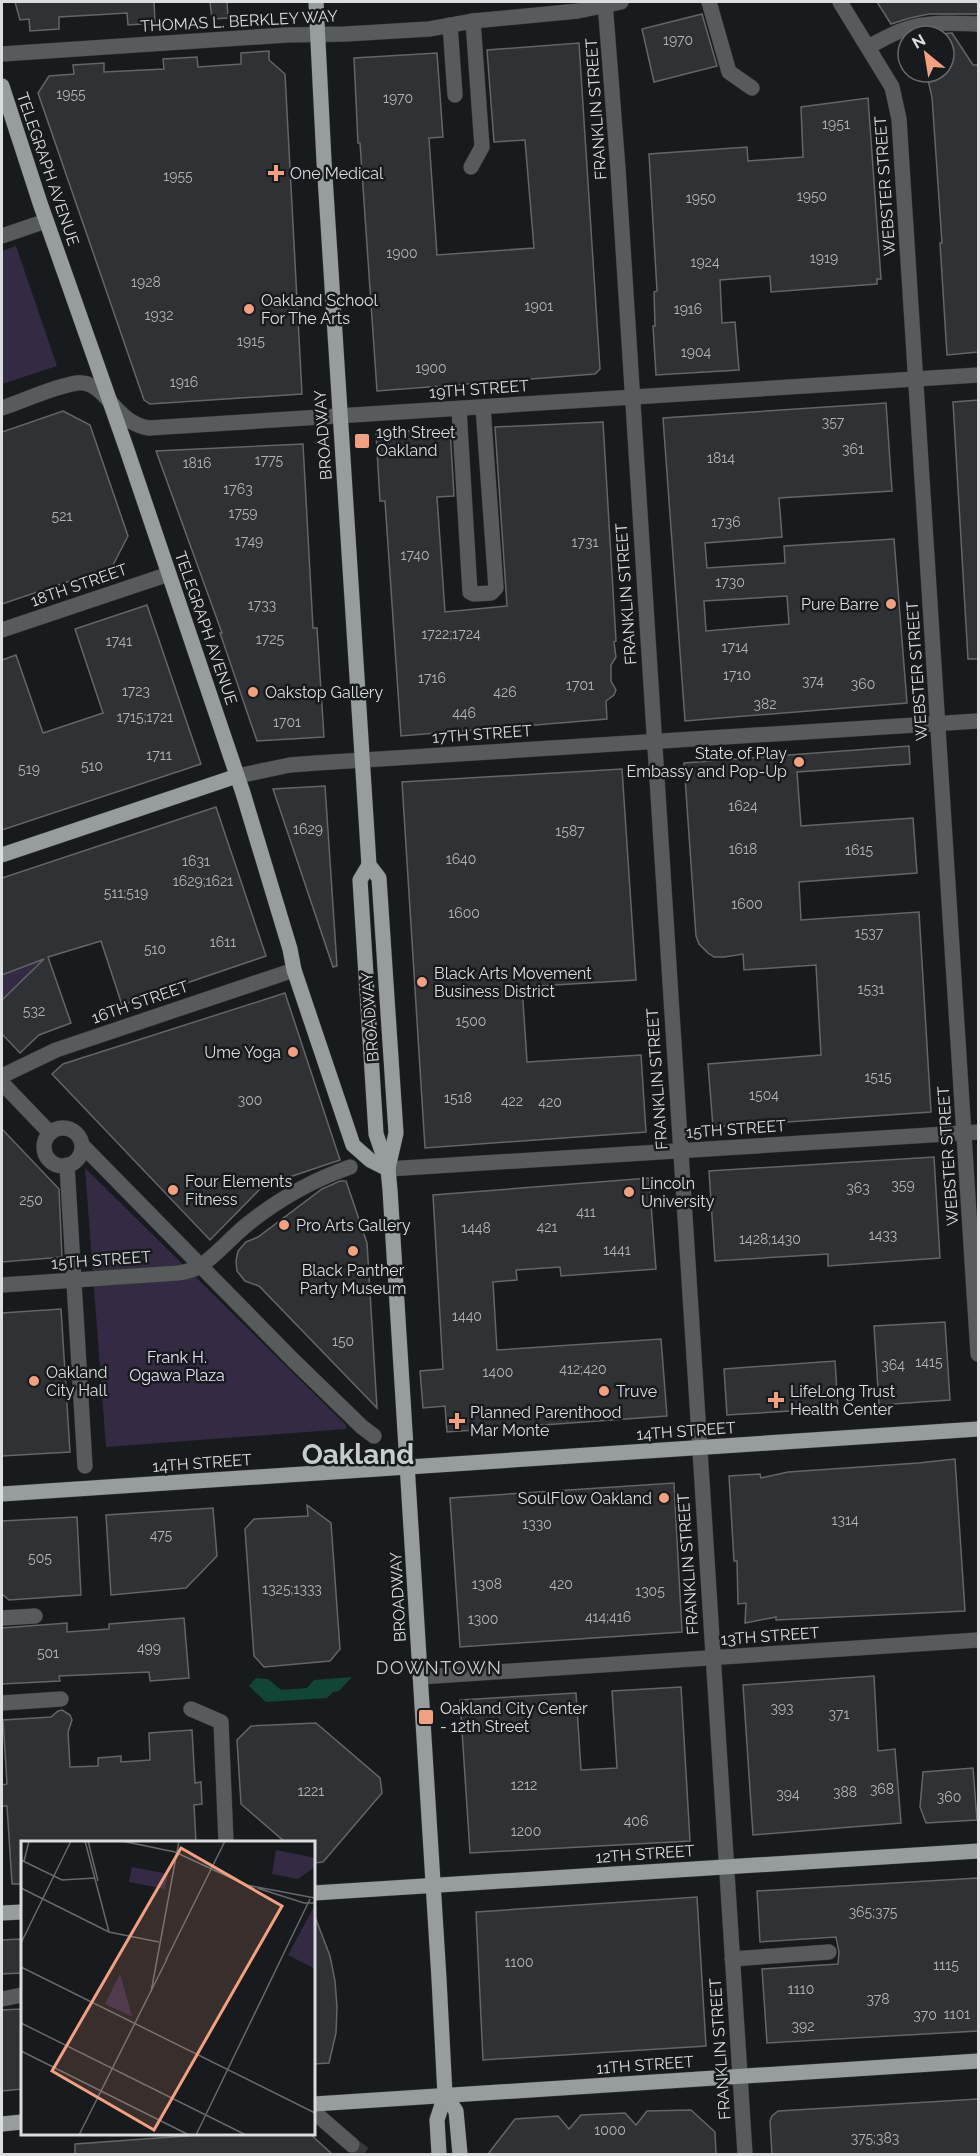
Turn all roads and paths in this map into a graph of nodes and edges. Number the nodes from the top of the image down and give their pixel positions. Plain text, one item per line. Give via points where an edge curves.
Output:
1 (316, 2) edge
2 (621, 2) edge
3 (709, 2) edge
4 (840, 2) edge
5 (605, 3) edge
6 (473, 21) junction
7 (978, 24) edge
8 (450, 25) junction
9 (318, 35) junction
10 (868, 47) junction
11 (2, 54) edge
12 (2, 86) edge
13 (752, 88) dead end
14 (455, 95) dead end
15 (471, 167) dead end
16 (46, 221) junction
17 (2, 236) edge
18 (978, 375) edge
19 (916, 380) junction
20 (632, 398) junction
21 (109, 400) junction
22 (483, 407) junction
23 (2, 408) edge
24 (459, 409) junction
25 (340, 416) junction
26 (169, 574) junction
27 (2, 630) edge
28 (978, 721) edge
29 (938, 724) junction
30 (655, 741) junction
31 (362, 760) junction
32 (237, 776) junction
33 (2, 855) edge
34 (294, 970) junction
35 (2, 1076) edge
36 (2, 1083) edge
37 (971, 1132) edge
38 (50, 1133) junction
39 (83, 1146) junction
40 (680, 1151) junction
41 (67, 1166) junction
42 (350, 1167) dead end
43 (388, 1169) junction
44 (201, 1266) junction
45 (74, 1280) junction
46 (2, 1285) edge
47 (978, 1354) edge
48 (978, 1429) edge
49 (364, 1430) dead end
50 (699, 1449) junction
51 (85, 1466) dead end
52 (408, 1468) junction
53 (2, 1494) edge
54 (35, 1617) dead end
55 (2, 1618) edge
56 (978, 1640) edge
57 (712, 1658) junction
58 (420, 1677) junction
59 (61, 1699) dead end
60 (2, 1703) edge
61 (191, 1708) dead end
62 (226, 1841) edge
63 (978, 1851) edge
64 (726, 1867) junction
65 (432, 1886) junction
66 (315, 1893) edge
67 (21, 1912) edge
68 (2, 1914) edge
69 (829, 1952) dead end
70 (732, 1959) junction
71 (21, 1995) edge
72 (2, 1999) edge
73 (978, 2061) edge
74 (740, 2076) junction
75 (445, 2095) junction
76 (315, 2104) edge
77 (315, 2113) edge
78 (21, 2122) edge
79 (2, 2124) edge
80 (352, 2145) tunnel mouth
81 (439, 2154) edge
82 (460, 2154) edge
83 (744, 2154) edge

1 - 9 main road, BROADWAY
2 - 5 street, THOMAS L. BERKLEY WAY
3 - 13 street via 729,72
4 - 10 street, WEBSTER STREET
5 - 6 street, THOMAS L. BERKLEY WAY via 578,11
5 - 20 street, FRANKLIN STREET
6 - 8 street, THOMAS L. BERKLEY WAY
6 - 15 street via 482,147
7 - 10 street via 914,27
8 - 9 street, THOMAS L. BERKLEY WAY
8 - 14 street
9 - 11 street, THOMAS L. BERKLEY WAY
9 - 25 main road, BROADWAY
10 - 19 street, WEBSTER STREET via 892,87 899,119
12 - 16 main road, TELEGRAPH AVENUE
16 - 17 street
16 - 21 main road, TELEGRAPH AVENUE
18 - 19 street, 19TH STREET
19 - 20 street, 19TH STREET
19 - 29 street, WEBSTER STREET
20 - 22 street, 19TH STREET
20 - 30 street, FRANKLIN STREET
21 - 23 street, 19TH STREET via 96,388 78,383
21 - 25 street, 19TH STREET via 130,422 148,428
21 - 26 main road, TELEGRAPH AVENUE
22 - 24 street, 19TH STREET
22 - 24 street via 496,588 491,593 470,592
24 - 25 street, 19TH STREET
25 - 31 main road, BROADWAY
26 - 27 street, 18TH STREET
26 - 32 main road, TELEGRAPH AVENUE
28 - 29 street, 17TH STREET
29 - 30 street, 17TH STREET
29 - 37 street, WEBSTER STREET
30 - 31 street, 17TH STREET
30 - 40 street, FRANKLIN STREET
31 - 32 street, 17TH STREET via 290,765
31 - 43 main road, BROADWAY via 369,865 360,880 376,1134
32 - 33 main road, 17TH STREET
32 - 34 main road, TELEGRAPH AVENUE
34 - 35 street, 16TH STREET via 56,1050
34 - 43 main road, TELEGRAPH AVENUE via 353,1145
36 - 38 street
37 - 40 street, 15TH STREET
37 - 47 street, WEBSTER STREET
38 - 39 street via 62,1128 74,1130
38 - 41 street via 45,1153 56,1164
39 - 41 street via 80,1156
39 - 44 street
40 - 43 street, 15TH STREET
40 - 50 street, FRANKLIN STREET
41 - 45 street
42 - 44 street via 276,1203
43 - 52 main road, BROADWAY
44 - 45 street, 15TH STREET via 178,1274
44 - 49 street
45 - 46 street, 15TH STREET
45 - 51 street
48 - 50 main road, 14TH STREET
50 - 52 main road, 14TH STREET
50 - 57 street, FRANKLIN STREET
52 - 53 main road, 14TH STREET
52 - 58 main road, BROADWAY
54 - 55 street
56 - 57 street, 13TH STREET
57 - 58 street, 13TH STREET
57 - 64 street, FRANKLIN STREET
58 - 65 main road, BROADWAY
59 - 60 street
61 - 62 street via 221,1722
63 - 64 main road, 12TH STREET
64 - 65 main road, 12TH STREET
64 - 70 street, FRANKLIN STREET
65 - 66 main road, 12TH STREET
65 - 75 main road, BROADWAY
67 - 68 main road
69 - 70 street
70 - 74 street, FRANKLIN STREET
71 - 72 street
73 - 74 main road, 11TH STREET
74 - 75 main road, 11TH STREET
74 - 83 street, FRANKLIN STREET
75 - 76 main road, 11TH STREET
75 - 81 main road, BROADWAY via 437,2120
75 - 82 main road, BROADWAY via 456,2111
77 - 80 street
78 - 79 main road

